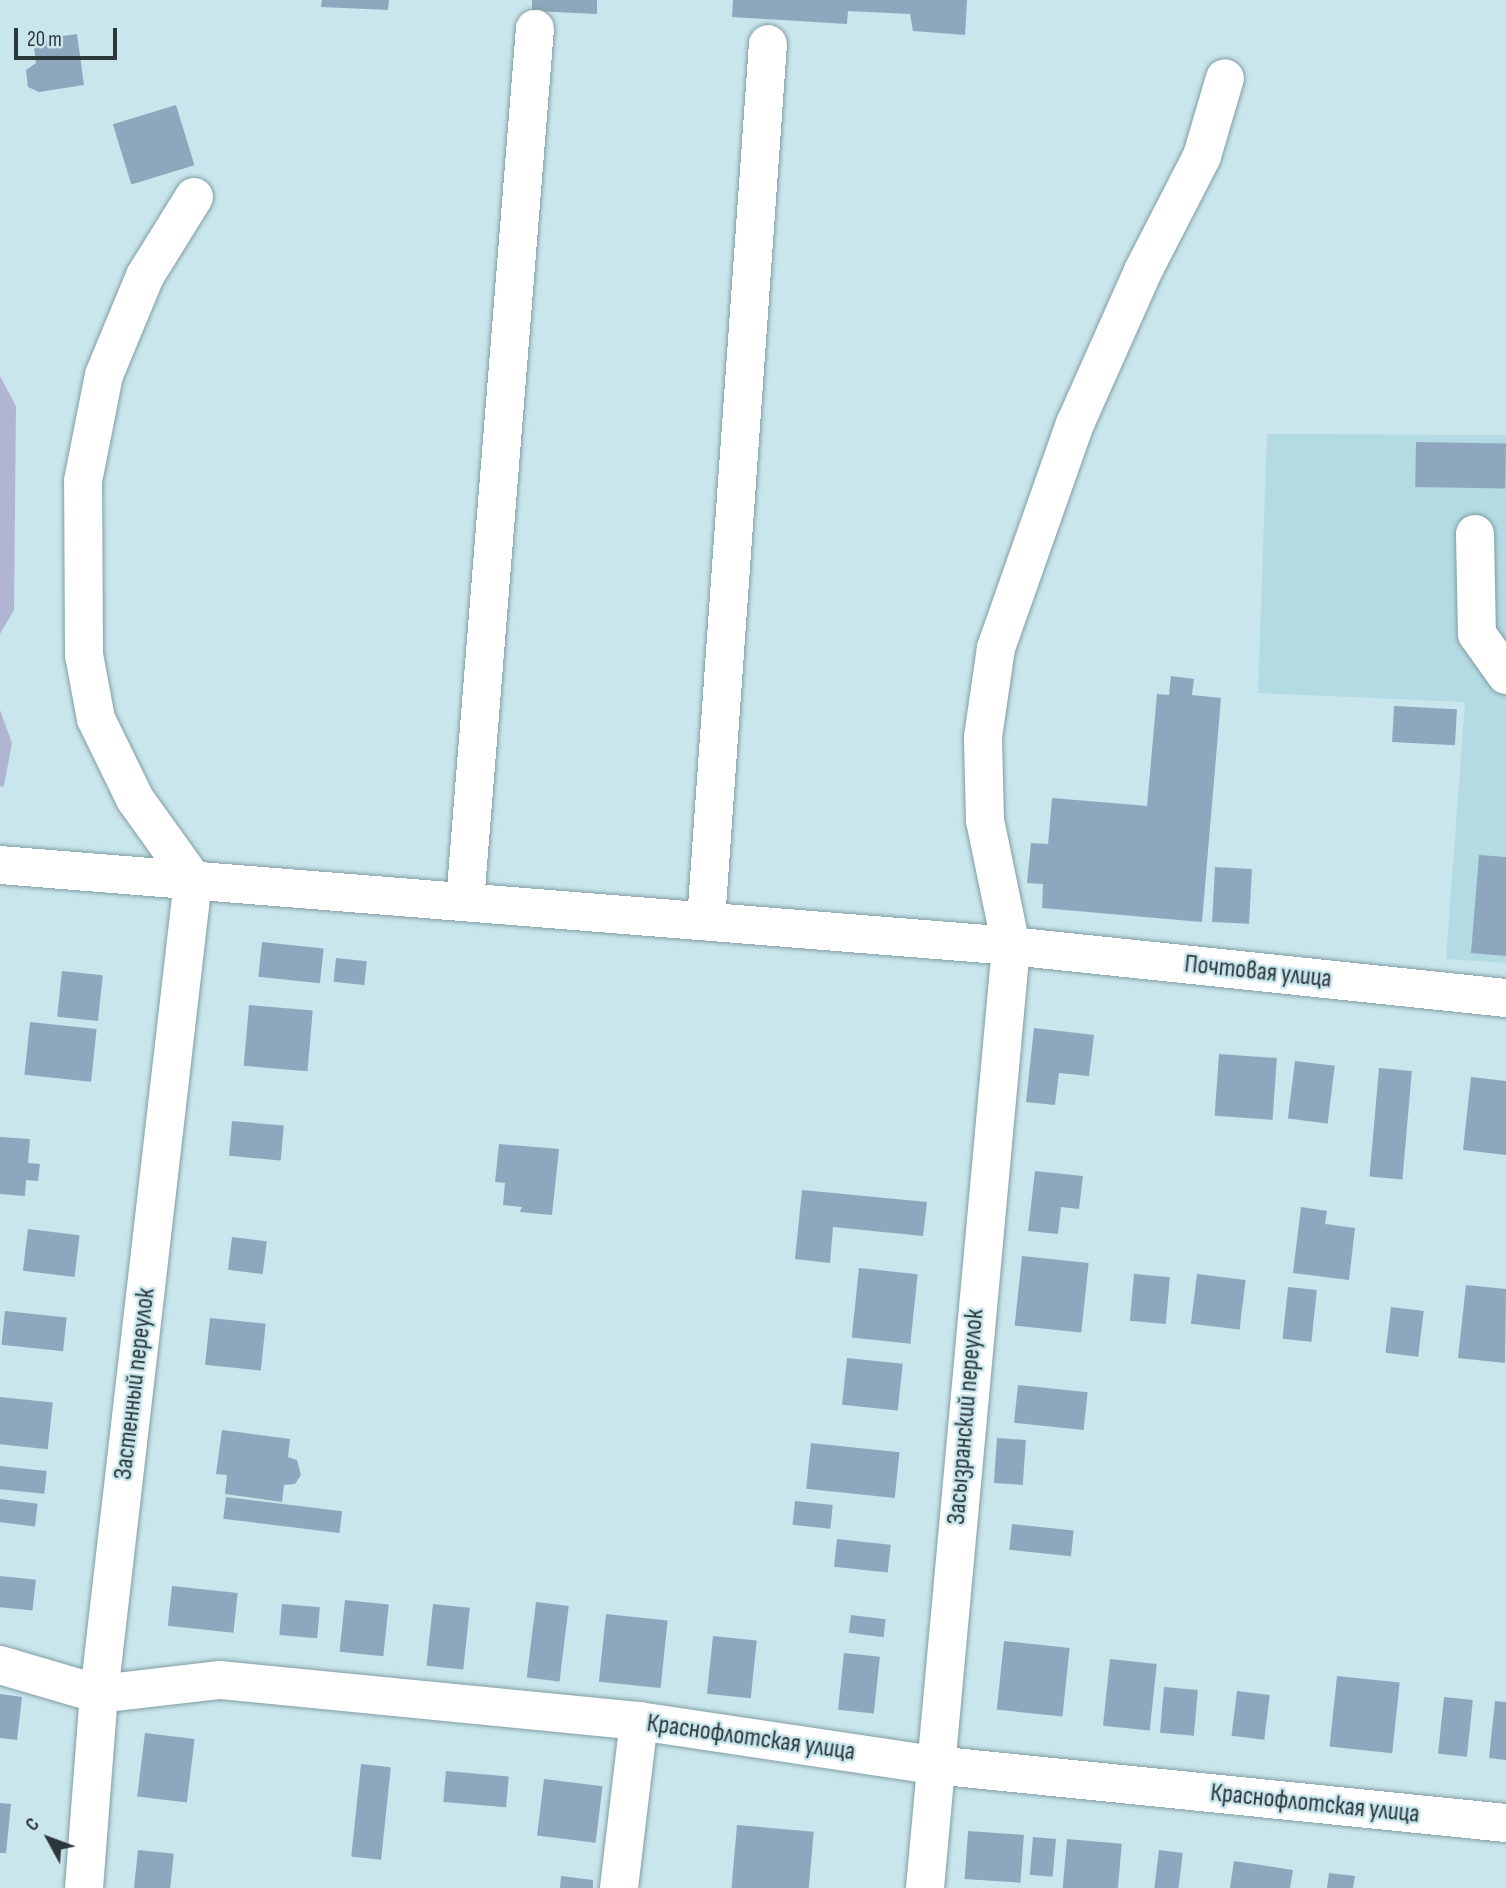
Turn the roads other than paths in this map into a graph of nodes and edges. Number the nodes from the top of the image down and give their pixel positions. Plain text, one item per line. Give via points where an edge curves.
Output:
1 (535, 29) dead end
2 (768, 44) dead end
3 (1225, 78) dead end
4 (194, 197) dead end
5 (1475, 534) dead end
6 (1506, 675) edge
7 (0, 865) edge
8 (193, 880) junction
9 (465, 902) junction
10 (706, 921) junction
11 (1011, 946) junction
12 (1506, 998) edge
13 (0, 1665) edge
14 (99, 1694) junction
15 (639, 1721) junction
16 (934, 1765) junction
17 (1506, 1823) edge
18 (84, 1888) edge
19 (619, 1888) edge
20 (925, 1888) edge

1 - 9 street
2 - 10 street
3 - 11 street, Засызранский переулок via 1202,156 1143,271 1075,424 996,648 983,737 985,821
4 - 8 street via 145,276 104,375 82,481 81,574 84,655 96,719 135,799
5 - 6 street via 1477,634
7 - 8 street, Почтовая улица
8 - 9 street, Почтовая улица
8 - 14 street, Застенный переулок
9 - 10 street, Почтовая улица
10 - 11 street, Почтовая улица
11 - 12 street, Почтовая улица
11 - 16 street, Засызранский переулок
13 - 14 street, Краснофлотская улица
14 - 15 street, Краснофлотская улица via 220,1680
14 - 18 street, Застенный переулок
15 - 16 street, Краснофлотская улица
15 - 19 street
16 - 17 street, Краснофлотская улица
16 - 20 street, Засызранский переулок

